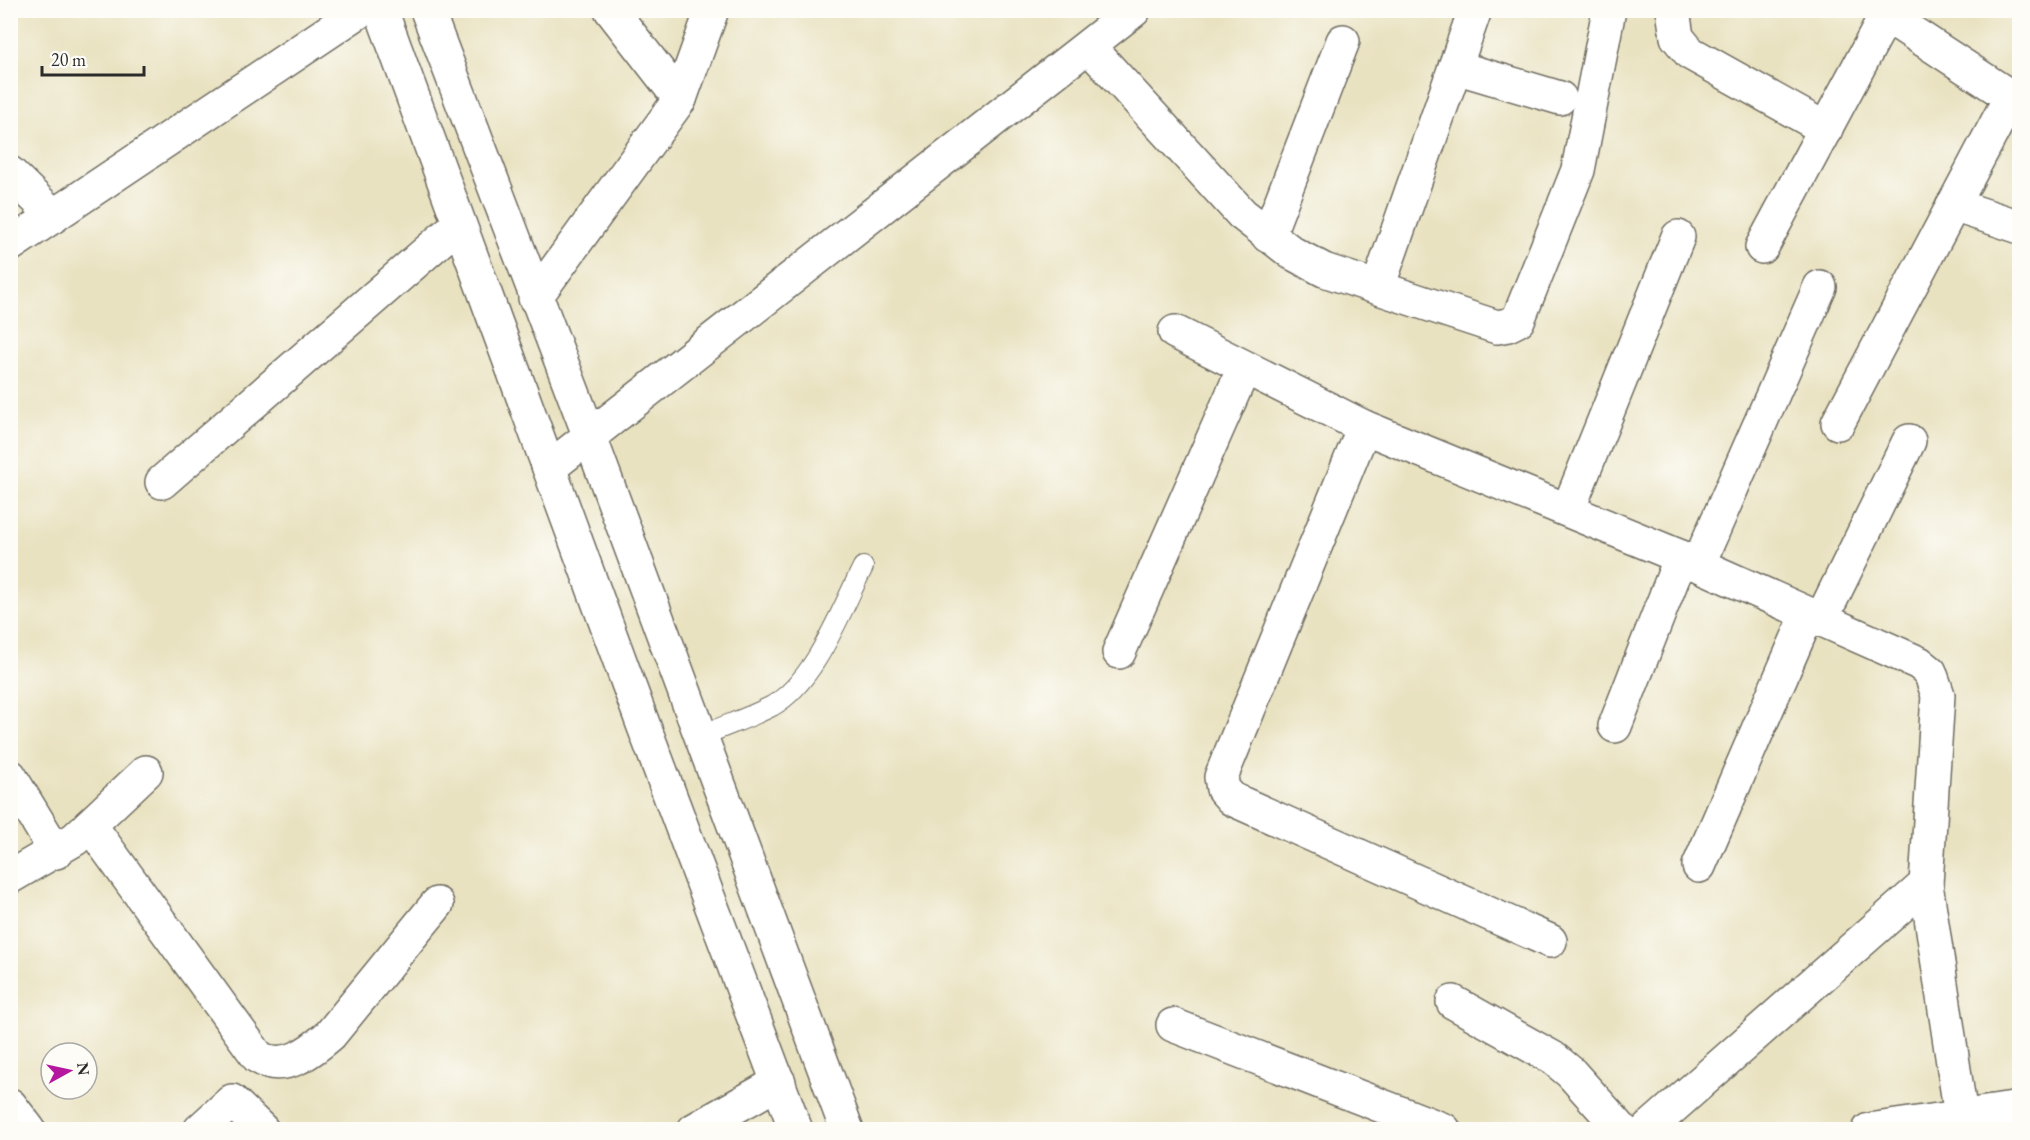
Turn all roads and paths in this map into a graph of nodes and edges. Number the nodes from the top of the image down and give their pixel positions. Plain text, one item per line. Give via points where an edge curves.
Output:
1 (361, 10) edge
2 (381, 10) edge
3 (426, 10) edge
4 (611, 10) edge
5 (712, 10) edge
6 (1134, 10) edge
7 (1474, 10) edge
8 (1609, 10) edge
9 (1673, 10) edge
10 (1888, 13) edge
11 (1343, 41) dead end
12 (1089, 48) junction
13 (1455, 67) junction
14 (1560, 98) dead end
15 (680, 99) junction
16 (2015, 101) edge
17 (1826, 129) junction
18 (10, 173) edge
19 (1953, 206) junction
20 (54, 216) junction
21 (459, 224) junction
22 (2019, 227) edge
23 (1268, 236) junction
24 (1678, 237) dead end
25 (10, 245) edge
26 (1762, 248) dead end
27 (1378, 287) junction
28 (1820, 287) dead end
29 (535, 298) junction
30 (1175, 333) dead end
31 (1244, 368) junction
32 (1838, 423) dead end
33 (1364, 427) junction
34 (590, 437) junction
35 (1909, 441) dead end
36 (549, 468) junction
37 (162, 482) dead end
38 (1568, 510) junction
39 (1689, 561) junction
40 (863, 567) dead end
41 (1815, 617) junction
42 (1119, 652) dead end
43 (1615, 726) dead end
44 (699, 737) junction
45 (146, 771) dead end
46 (10, 776) edge
47 (90, 825) junction
48 (56, 852) junction
49 (1699, 866) dead end
50 (10, 877) edge
51 (1926, 884) junction
52 (437, 904) dead end
53 (1550, 941) dead end
54 (1453, 1002) dead end
55 (1173, 1025) dead end
56 (778, 1083) junction
57 (10, 1106) edge
58 (2019, 1108) edge
59 (1961, 1116) junction
60 (845, 1129) edge
61 (29, 1130) edge
62 (200, 1130) edge
63 (262, 1130) edge
64 (694, 1130) edge
65 (796, 1130) edge
66 (1444, 1130) edge
67 (1622, 1130) edge
68 (1647, 1130) edge
69 (1869, 1130) edge

1 - 20 street
2 - 21 street
3 - 29 street
4 - 15 street
5 - 15 street
6 - 12 street
7 - 13 street
8 - 27 street via 1578,170 1518,320 1497,327
9 - 17 street via 1677,37 1690,53
10 - 16 street
10 - 17 street
11 - 23 street
12 - 23 street via 1242,214
12 - 34 street
13 - 14 street
13 - 27 street
15 - 29 street
16 - 19 street
17 - 26 street
18 - 20 street
19 - 22 street
19 - 32 street
20 - 25 street
21 - 36 street
21 - 37 street
23 - 27 street via 1324,270
24 - 38 street
28 - 39 street
29 - 34 street
30 - 31 street
31 - 33 street
31 - 42 street
33 - 38 street
33 - 53 street via 1221,777 1223,789 1232,800
34 - 36 street
34 - 44 street
35 - 41 street
36 - 56 street
38 - 39 street
39 - 41 street
39 - 43 street
40 - 44 lane via 809,670 794,689 773,705
41 - 49 street
41 - 51 street via 1919,663 1936,684
44 - 60 street
45 - 47 street
46 - 48 street
47 - 48 street
47 - 52 street via 258,1057 269,1064 284,1064 330,1035
48 - 50 street
51 - 59 street
51 - 68 street
54 - 67 street via 1553,1058
55 - 66 street
56 - 64 street
56 - 65 street
57 - 61 street
58 - 59 street
59 - 69 street
62 - 63 street via 232,1101

